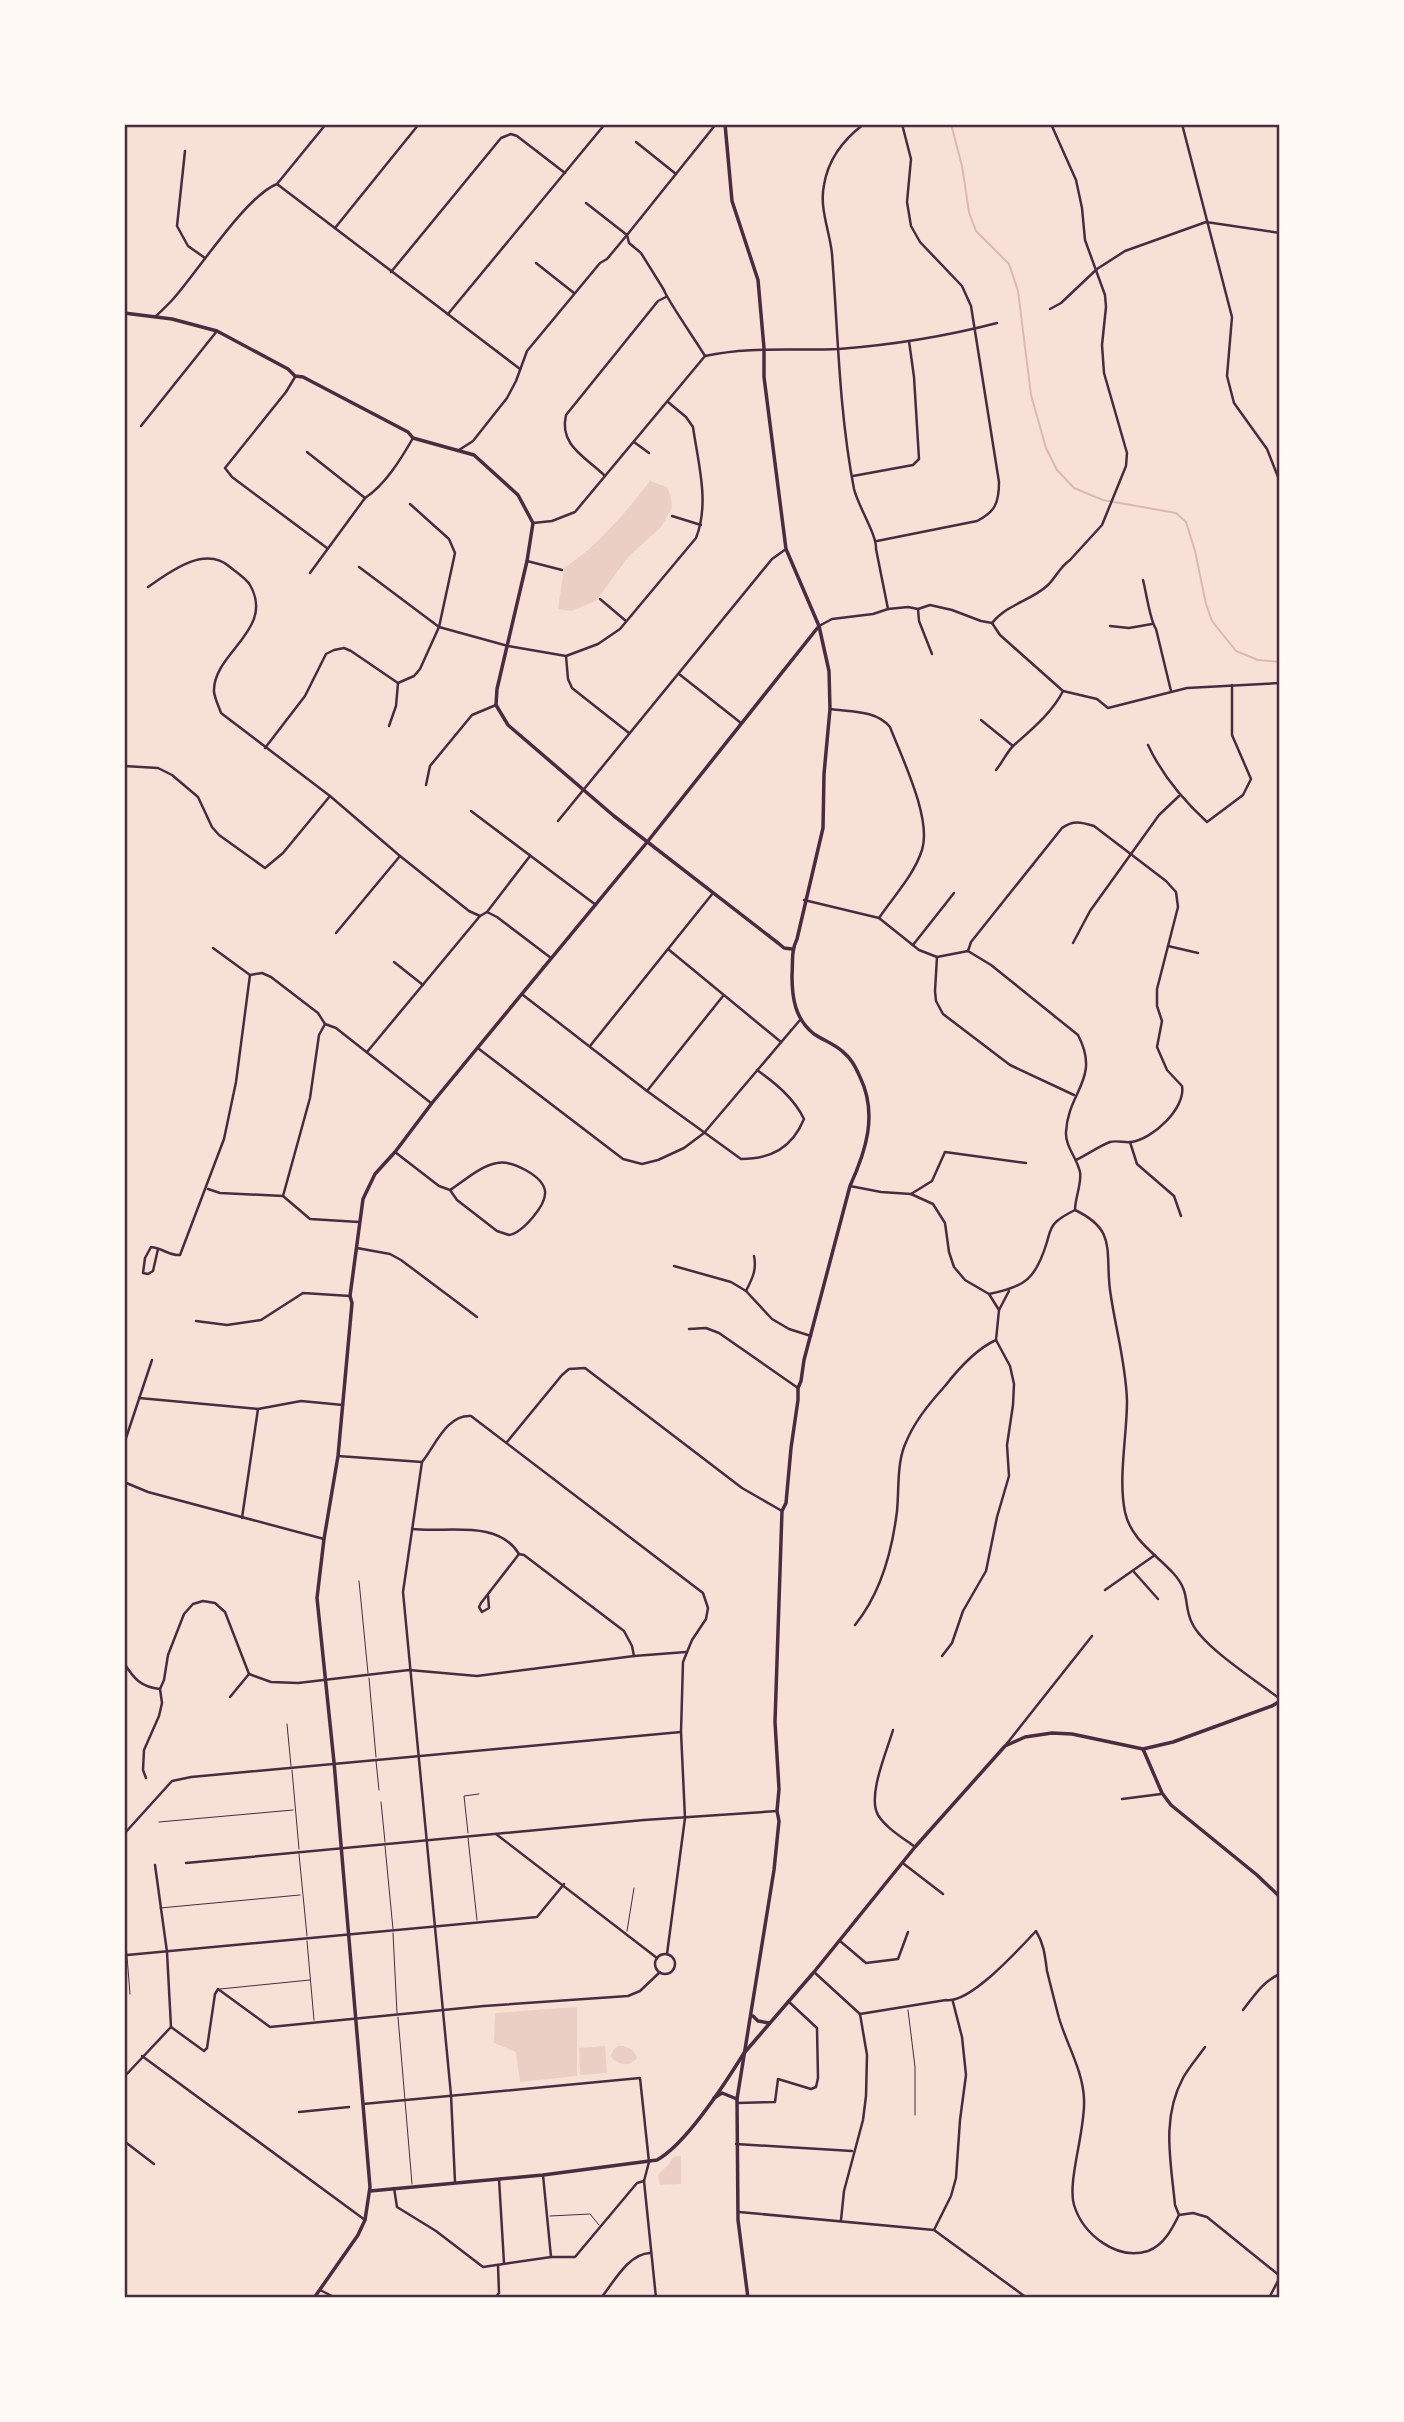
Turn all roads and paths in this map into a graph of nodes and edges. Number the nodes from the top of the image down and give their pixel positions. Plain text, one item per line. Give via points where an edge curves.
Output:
1 (326, 124) edge
2 (419, 124) edge
3 (605, 124) edge
4 (716, 124) edge
5 (725, 124) edge
6 (864, 124) edge
7 (902, 124) edge
8 (1051, 124) edge
9 (1182, 124) edge
10 (636, 142) dead end
11 (185, 151) dead end
12 (565, 173) junction
13 (676, 174) junction
14 (277, 184) junction
15 (586, 203) dead end
16 (1206, 222) junction
17 (335, 228) junction
18 (1280, 233) edge
19 (628, 235) junction
20 (205, 258) junction
21 (536, 263) dead end
22 (1097, 269) junction
23 (391, 272) junction
24 (574, 293) junction
25 (666, 297) junction
26 (1051, 309) dead end
27 (124, 313) edge
28 (448, 314) junction
29 (155, 317) junction
30 (997, 323) dead end
31 (976, 328) junction
32 (218, 331) junction
33 (909, 341) junction
34 (764, 348) junction
35 (838, 349) junction
36 (705, 356) junction
37 (520, 369) junction
38 (295, 376) junction
39 (668, 402) junction
40 (141, 426) dead end
41 (413, 438) junction
42 (635, 442) junction
43 (459, 450) junction
44 (307, 452) dead end
45 (649, 453) dead end
46 (604, 475) junction
47 (853, 476) junction
48 (1280, 482) edge
49 (365, 498) junction
50 (410, 504) dead end
51 (672, 516) dead end
52 (533, 523) junction
53 (701, 525) junction
54 (877, 541) junction
55 (327, 548) junction
56 (786, 550) junction
57 (527, 561) junction
58 (359, 567) dead end
59 (562, 570) dead end
60 (310, 573) dead end
61 (1143, 580) dead end
62 (148, 587) dead end
63 (600, 600) dead end
64 (888, 608) junction
65 (918, 609) junction
66 (626, 621) junction
67 (992, 623) junction
68 (1152, 624) junction
69 (819, 626) junction
70 (1110, 626) dead end
71 (439, 627) junction
72 (508, 646) junction
73 (932, 654) dead end
74 (566, 656) junction
75 (679, 674) junction
76 (398, 683) junction
77 (1280, 683) edge
78 (1232, 685) junction
79 (1063, 691) junction
80 (1171, 691) junction
81 (496, 705) junction
82 (830, 709) junction
83 (981, 720) dead end
84 (741, 723) junction
85 (389, 726) dead end
86 (630, 733) junction
87 (1148, 745) dead end
88 (1013, 746) junction
89 (265, 748) junction
90 (124, 766) edge
91 (996, 770) dead end
92 (426, 785) dead end
93 (585, 790) junction
94 (330, 796) junction
95 (1179, 796) junction
96 (471, 811) dead end
97 (558, 821) dead end
98 (648, 841) junction
99 (1131, 855) junction
100 (400, 856) junction
101 (530, 856) junction
102 (713, 893) junction
103 (954, 893) dead end
104 (804, 900) junction
105 (596, 905) junction
106 (487, 912) junction
107 (480, 916) junction
108 (879, 918) junction
109 (336, 933) dead end
110 (1073, 943) dead end
111 (914, 945) junction
112 (1168, 946) junction
113 (213, 948) dead end
114 (668, 948) junction
115 (792, 949) junction
116 (968, 951) junction
117 (1198, 953) dead end
118 (937, 957) junction
119 (551, 958) junction
120 (394, 962) dead end
121 (250, 975) junction
122 (423, 985) junction
123 (523, 994) junction
124 (723, 996) junction
125 (800, 1020) junction
126 (325, 1024) junction
127 (781, 1042) junction
128 (590, 1046) junction
129 (478, 1048) junction
130 (367, 1052) junction
131 (757, 1070) junction
132 (647, 1091) junction
133 (1074, 1096) junction
134 (432, 1103) junction
135 (704, 1133) junction
136 (1130, 1142) junction
137 (395, 1152) junction
138 (1076, 1160) junction
139 (1026, 1163) dead end
140 (850, 1186) junction
141 (206, 1189) junction
142 (450, 1190) junction
143 (911, 1194) junction
144 (283, 1196) junction
145 (1075, 1210) junction
146 (1181, 1216) dead end
147 (359, 1223) junction
148 (158, 1248) junction
149 (357, 1248) junction
150 (754, 1256) dead end
151 (674, 1266) dead end
152 (746, 1291) junction
153 (1009, 1291) junction
154 (989, 1294) junction
155 (350, 1296) junction
156 (999, 1310) junction
157 (477, 1317) dead end
158 (196, 1321) dead end
159 (689, 1329) dead end
160 (811, 1336) junction
161 (996, 1339) junction
162 (152, 1360) dead end
163 (798, 1388) junction
164 (139, 1398) junction
165 (343, 1405) junction
166 (258, 1409) junction
167 (507, 1442) junction
168 (124, 1444) edge
169 (338, 1456) junction
170 (422, 1462) junction
171 (124, 1482) edge
172 (782, 1511) junction
173 (242, 1518) junction
174 (412, 1529) junction
175 (324, 1539) junction
176 (519, 1554) junction
177 (1155, 1555) junction
178 (1134, 1572) junction
179 (359, 1581) dead end
180 (1105, 1590) dead end
181 (488, 1595) dead end
182 (1158, 1599) dead end
183 (855, 1625) dead end
184 (1092, 1636) dead end
185 (686, 1652) junction
186 (634, 1656) junction
187 (942, 1656) dead end
188 (124, 1663) edge
189 (411, 1671) junction
190 (249, 1674) junction
191 (368, 1675) junction
192 (325, 1679) junction
193 (160, 1689) junction
194 (230, 1697) dead end
195 (1280, 1700) edge
196 (287, 1724) dead end
197 (893, 1730) dead end
198 (681, 1732) junction
199 (1014, 1733) junction
200 (1022, 1738) junction
201 (1005, 1746) junction
202 (1143, 1749) junction
203 (418, 1756) junction
204 (376, 1759) junction
205 (334, 1762) junction
206 (291, 1767) junction
207 (146, 1778) dead end
208 (379, 1790) dead end
209 (1163, 1793) junction
210 (479, 1794) dead end
211 (1122, 1799) dead end
212 (381, 1802) dead end
213 (295, 1810) junction
214 (777, 1811) junction
215 (685, 1818) junction
216 (159, 1822) dead end
217 (496, 1834) junction
218 (124, 1835) edge
219 (468, 1836) junction
220 (427, 1840) junction
221 (385, 1844) junction
222 (915, 1847) junction
223 (342, 1849) junction
224 (299, 1852) junction
225 (186, 1863) dead end
226 (904, 1864) junction
227 (155, 1865) dead end
228 (564, 1884) junction
229 (634, 1888) dead end
230 (943, 1894) dead end
231 (303, 1895) junction
232 (1280, 1897) edge
233 (160, 1908) junction
234 (124, 1918) edge
235 (477, 1922) junction
236 (435, 1926) junction
237 (393, 1929) junction
238 (908, 1932) dead end
239 (349, 1934) junction
240 (626, 1934) junction
241 (307, 1937) junction
242 (840, 1941) junction
243 (167, 1952) junction
244 (667, 1954) junction
245 (127, 1955) junction
246 (657, 1958) junction
247 (660, 1972) junction
248 (814, 1972) junction
249 (1280, 1973) edge
250 (311, 1980) junction
251 (218, 1989) junction
252 (130, 1994) dead end
253 (788, 2001) junction
254 (953, 2001) junction
255 (907, 2006) junction
256 (443, 2010) junction
257 (1243, 2010) dead end
258 (860, 2014) junction
259 (397, 2015) junction
260 (752, 2015) junction
261 (356, 2020) junction
262 (314, 2022) junction
263 (769, 2022) junction
264 (171, 2027) junction
265 (1205, 2047) dead end
266 (744, 2053) junction
267 (142, 2056) junction
268 (124, 2077) edge
269 (451, 2095) junction
270 (714, 2098) junction
271 (405, 2100) junction
272 (737, 2101) junction
273 (362, 2105) junction
274 (349, 2107) dead end
275 (299, 2112) dead end
276 (915, 2115) dead end
277 (124, 2141) edge
278 (736, 2144) junction
279 (853, 2151) junction
280 (649, 2162) junction
281 (154, 2164) dead end
282 (543, 2175) junction
283 (499, 2179) junction
284 (644, 2180) junction
285 (454, 2182) junction
286 (412, 2186) junction
287 (394, 2188) junction
288 (370, 2191) junction
289 (739, 2212) junction
290 (1179, 2215) junction
291 (547, 2216) junction
292 (365, 2220) junction
293 (841, 2221) junction
294 (601, 2227) junction
295 (934, 2230) junction
296 (650, 2253) junction
297 (551, 2257) junction
298 (505, 2263) junction
299 (498, 2265) junction
300 (1280, 2277) edge
301 (320, 2290) junction
302 (124, 2296) edge
303 (131, 2298) edge
304 (314, 2298) edge
305 (336, 2298) edge
306 (495, 2298) edge
307 (601, 2298) edge
308 (656, 2298) edge
309 (747, 2298) edge
310 (1027, 2298) edge
311 (1269, 2298) edge

1 - 14 street
2 - 17 street
3 - 12 street
4 - 13 street
5 - 34 street via 732,201 758,280
6 - 35 street via 837,151 823,186
7 - 31 street via 911,159 907,202 911,226 920,242 962,286
8 - 22 street via 1076,180 1085,240
9 - 16 street
10 - 13 street
11 - 20 street via 177,226 188,246
12 - 23 street via 517,136 501,138
12 - 28 street
13 - 19 street
14 - 17 street
14 - 20 street via 250,205
15 - 19 street
16 - 18 street
16 - 22 street via 1125,251
16 - 48 street via 1232,317 1227,376 1234,403 1268,449
17 - 23 street
19 - 24 street
19 - 25 street
20 - 29 street
21 - 24 street
22 - 26 street
22 - 67 street via 1106,307 1104,373 1127,453 1126,466 1102,525 1049,584 1008,607
23 - 28 street
24 - 37 street via 527,351
25 - 36 street
25 - 46 street via 658,301 566,415 567,441
27 - 29 street
28 - 37 street
29 - 32 street
30 - 31 street
31 - 33 street
31 - 54 street via 999,482 996,507 976,521
32 - 38 street
32 - 40 street
33 - 35 street
33 - 47 street via 919,459 913,465
34 - 35 street
34 - 36 street
34 - 56 street
35 - 47 street via 847,456
36 - 39 street
37 - 43 street via 507,398 473,441
38 - 41 street
38 - 55 street via 225,468
39 - 42 street
39 - 53 street via 693,427 703,504
41 - 43 street
41 - 49 street
42 - 45 street
42 - 46 street
43 - 52 street via 474,455 517,495
44 - 49 street
46 - 52 street via 575,512
47 - 54 street via 859,505
49 - 55 street
50 - 71 street via 454,548
51 - 53 street
52 - 57 street
53 - 66 street via 696,538
54 - 64 street
55 - 60 street
56 - 69 street
56 - 75 street via 772,559
57 - 59 street
57 - 72 street
58 - 71 street
61 - 68 street
62 - 89 street via 190,562 210,557 222,559 250,584 256,601 254,621 218,673 214,693 221,713
63 - 66 street
64 - 65 street
64 - 69 street
65 - 67 street via 930,605
65 - 73 street
66 - 74 street via 598,644
67 - 79 street
68 - 70 street
68 - 80 street
69 - 82 street
69 - 84 street
71 - 72 street
71 - 76 street via 420,669
72 - 74 street
72 - 81 street
74 - 86 street via 572,688
75 - 84 street
75 - 86 street
76 - 85 street
76 - 89 street via 352,651 334,650 321,661 305,696
77 - 78 street
78 - 80 street
78 - 95 street via 1232,735 1250,772 1248,789 1207,822
79 - 80 street via 1097,699 1108,708
79 - 88 street via 1059,701
81 - 92 street via 472,715 430,766
81 - 93 street via 508,724
82 - 104 street via 823,828
82 - 108 street via 874,715 890,727 924,820 922,852
83 - 88 street
84 - 98 street
86 - 93 street
87 - 95 street
88 - 91 street
89 - 94 street
90 - 94 street via 158,768 172,775 198,797 219,835 265,868
93 - 97 street
93 - 98 street
94 - 100 street
95 - 99 street via 1159,815
96 - 101 street
98 - 102 street
98 - 105 street
99 - 110 street
99 - 112 street via 1176,892 1178,907
99 - 116 street via 1094,826 1080,821 1068,824
100 - 107 street
100 - 109 street
101 - 105 street
101 - 106 street
102 - 114 street
102 - 115 street
103 - 111 street
104 - 108 street
104 - 115 street
105 - 119 street
106 - 107 street
106 - 119 street
107 - 122 street
108 - 111 street
111 - 118 street
112 - 117 street
112 - 136 street via 1157,989 1162,1021 1157,1047 1167,1070 1182,1086 1182,1100 1161,1127
113 - 121 street
114 - 124 street
114 - 128 street
115 - 125 street via 793,1002
116 - 118 street
116 - 133 street via 1079,1035 1088,1067
118 - 133 street via 936,1001 943,1014 1010,1065
119 - 123 street
120 - 122 street
121 - 126 street via 271,977 318,1013
121 - 141 street via 231,1105
122 - 130 street
123 - 128 street
123 - 129 street
124 - 127 street
124 - 132 street
125 - 127 street
125 - 140 street via 853,1061 866,1088 869,1136
126 - 130 street
126 - 144 street
127 - 131 street
128 - 132 street
129 - 134 street
129 - 135 street via 623,1159 642,1164 671,1156
130 - 134 street
131 - 135 street
131 - 135 street via 799,1108 804,1119 798,1134 779,1152 741,1159
132 - 135 street
133 - 138 street via 1066,1134
134 - 137 street
136 - 138 street via 1108,1142
136 - 146 street via 1137,1164 1174,1196
137 - 142 street
137 - 147 street via 368,1186
138 - 145 street via 1080,1176
139 - 143 street via 946,1152 932,1181
140 - 143 street
140 - 160 street
141 - 144 street
141 - 148 street via 180,1255
142 - 142 street via 497,1231 509,1235 522,1230 546,1196 542,1183 508,1162 486,1166
143 - 154 street via 940,1212 954,1267 965,1280
144 - 147 street via 310,1219
145 - 153 street via 1051,1228 1030,1280
145 - 177 street via 1098,1223 1104,1233 1125,1376 1125,1513 1135,1536
147 - 149 street
148 - 148 street via 153,1271 143,1273 147,1251
149 - 155 street
149 - 157 street via 401,1260
150 - 152 street via 756,1265
151 - 152 street via 731,1282
152 - 160 street via 772,1319
153 - 154 street
153 - 156 street
154 - 156 street
155 - 158 street via 303,1293 261,1320 227,1325
155 - 165 street
156 - 161 street
159 - 163 street via 719,1333
160 - 163 street
161 - 183 street via 955,1374 916,1420 903,1450 897,1513 881,1579
161 - 187 street via 1014,1384 1007,1445 1009,1476 986,1571
162 - 164 street
163 - 172 street
164 - 166 street
164 - 168 street
165 - 166 street via 301,1401
165 - 169 street
166 - 173 street
167 - 170 street via 462,1415 446,1427
167 - 172 street via 562,1375 569,1369 585,1368 742,1488
167 - 185 street via 703,1593 708,1608
169 - 170 street
169 - 175 street
170 - 174 street
171 - 173 street
172 - 214 street
173 - 175 street
174 - 176 street via 483,1531 495,1534
174 - 189 street via 403,1592
175 - 192 street via 317,1598
176 - 181 street
176 - 186 street via 624,1631
177 - 178 street
177 - 195 street via 1183,1586 1191,1622 1204,1640
178 - 180 street
178 - 182 street
179 - 191 lane
184 - 199 street
185 - 186 street
185 - 198 street
186 - 189 street via 477,1676
188 - 193 street via 142,1685
189 - 191 street
189 - 203 street
190 - 192 street via 271,1682
190 - 193 street via 225,1612 215,1603 203,1601 184,1614
190 - 194 street
191 - 192 street
191 - 204 lane
192 - 205 street
193 - 207 street via 159,1716 144,1750
195 - 202 street via 1173,1742
196 - 206 lane
197 - 222 street via 874,1805 883,1822
198 - 203 street
198 - 215 street
199 - 200 street
199 - 201 street
200 - 201 street
200 - 202 street via 1052,1732
201 - 222 street
202 - 209 street
203 - 204 street
203 - 220 street
204 - 205 street
204 - 208 lane
205 - 206 street
205 - 223 street
206 - 213 lane
206 - 218 street via 172,1781
209 - 211 street
209 - 232 street via 1179,1813
210 - 219 lane via 464,1796
212 - 221 lane
213 - 216 lane
213 - 224 lane
214 - 215 street
214 - 260 street via 774,1870
215 - 217 street
215 - 244 street
217 - 219 street
217 - 228 street
219 - 220 street
219 - 235 lane
220 - 221 street
220 - 236 street
221 - 223 street
221 - 237 lane
222 - 226 street
223 - 224 street
223 - 239 street
224 - 225 street
224 - 231 lane
226 - 230 street
226 - 242 street
227 - 233 street
228 - 235 street via 537,1916
228 - 240 street
229 - 240 lane
231 - 233 lane
231 - 241 lane
233 - 243 street
234 - 245 lane
235 - 236 street
236 - 237 street
236 - 256 street
237 - 239 street
237 - 259 lane
238 - 242 street via 898,1959 866,1963
239 - 241 street
239 - 261 street
240 - 246 street
241 - 243 street
241 - 250 lane
242 - 248 street
243 - 245 street
243 - 264 street
244 - 246 street
244 - 247 street via 675,1959 675,1966 668,1973
245 - 252 lane
246 - 247 street
247 - 256 street via 628,1996
248 - 253 street
248 - 258 street
249 - 257 street via 1259,1989
250 - 251 lane
250 - 262 lane
251 - 262 street via 270,2027
251 - 264 street via 204,2051
253 - 263 street
253 - 272 street via 817,2028 816,2087 778,2079 775,2102
254 - 255 street
254 - 290 street via 978,1988 1036,1931 1043,1942 1060,2021 1082,2084 1083,2125 1072,2192 1082,2223 1102,2243 1134,2253 1155,2247
254 - 295 street via 966,2075 956,2178
255 - 258 street
255 - 276 lane via 915,2067
256 - 259 street
256 - 269 street
258 - 279 street via 867,2055 866,2096
259 - 261 street
259 - 271 lane
260 - 263 street
260 - 266 street
261 - 262 street
261 - 273 street
263 - 266 street
264 - 267 street
265 - 290 street via 1183,2078 1170,2112 1168,2136
266 - 270 street
266 - 272 street
267 - 268 street
267 - 292 street
269 - 271 street
269 - 280 street via 640,2078
269 - 285 street
270 - 272 street via 722,2093
270 - 280 street via 664,2156
271 - 273 street
271 - 286 lane
272 - 278 street
273 - 288 street
274 - 275 street
277 - 281 street
278 - 279 street
278 - 289 street
279 - 293 street
280 - 282 street
280 - 284 street
282 - 283 street
282 - 291 street
283 - 285 street
283 - 298 street
284 - 294 street
284 - 296 street
285 - 286 street
286 - 287 street
287 - 288 street
287 - 299 street via 397,2207 477,2264
288 - 292 street
289 - 293 street
289 - 309 street
290 - 300 street via 1207,2217
291 - 294 lane via 590,2214
291 - 297 street
292 - 301 street
293 - 295 street
294 - 297 street via 575,2257
295 - 310 street
296 - 307 street via 631,2261
296 - 308 street
297 - 298 street
298 - 299 street
299 - 306 street via 499,2293
300 - 311 street
301 - 304 street
301 - 305 street
302 - 303 street

